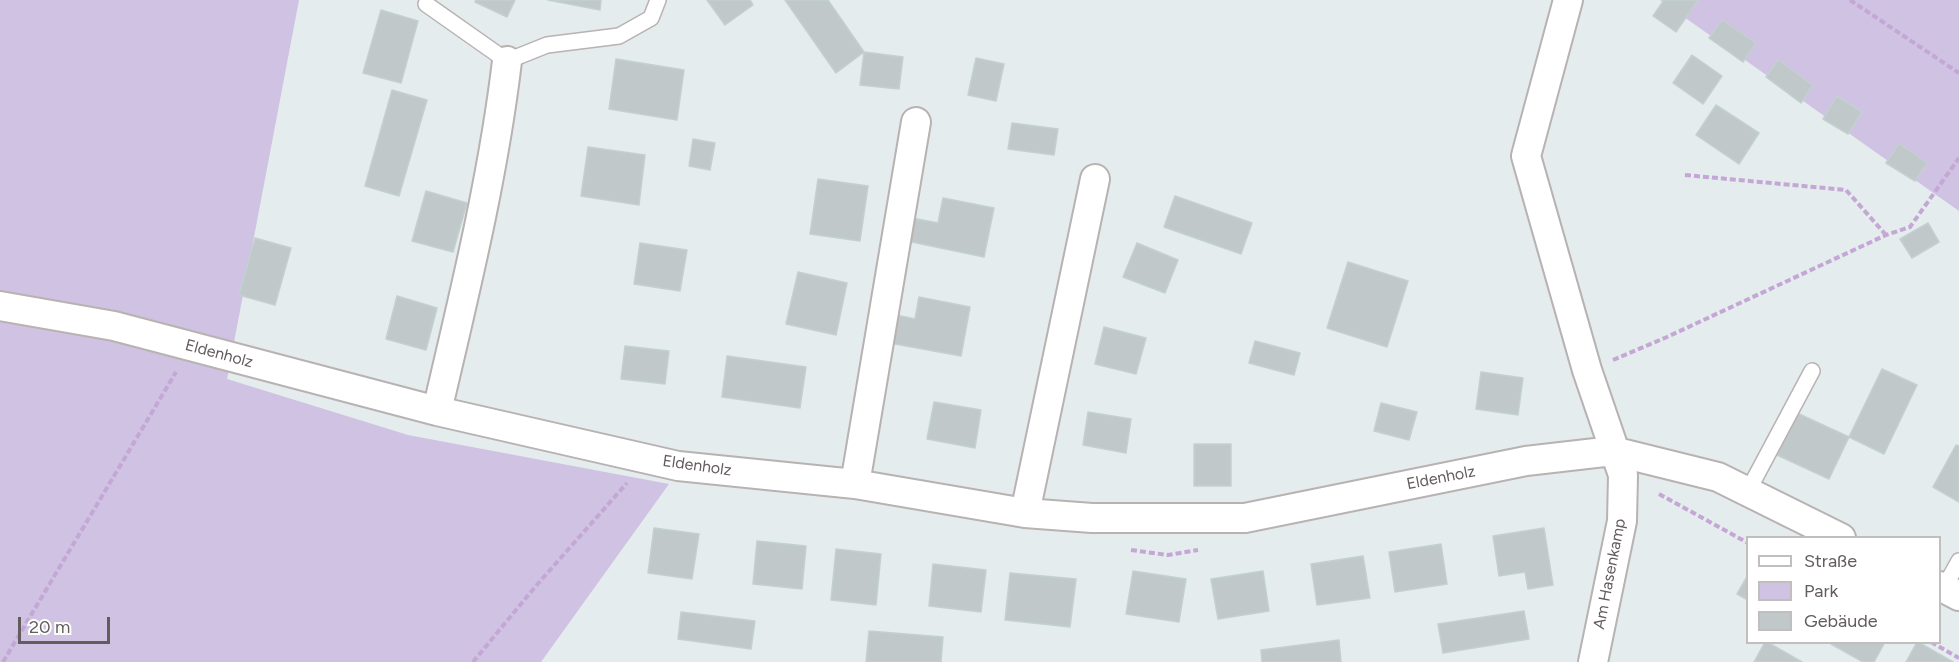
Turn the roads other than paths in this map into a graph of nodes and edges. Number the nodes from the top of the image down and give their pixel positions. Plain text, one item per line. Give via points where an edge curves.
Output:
1 (658, 0) edge
2 (1568, 0) edge
3 (426, 4) dead end
4 (507, 61) junction
5 (916, 122) dead end
6 (1095, 179) dead end
7 (0, 306) edge
8 (1812, 371) dead end
9 (437, 411) junction
10 (1618, 463) junction
11 (855, 484) junction
12 (1748, 491) junction
13 (1025, 513) junction
14 (1839, 536) edge
15 (1959, 561) edge
16 (1947, 590) edge
17 (1593, 662) edge

1 - 4 lane via 651,18 619,36 547,45
2 - 10 street, Am Hasenkamp via 1526,156
3 - 4 lane
4 - 9 street via 501,118 481,218
5 - 11 street
6 - 13 street
7 - 9 street, Eldenholz via 114,326
8 - 12 lane
9 - 11 street, Eldenholz via 678,466
10 - 12 street, Eldenholz via 1718,477
10 - 13 street, Eldenholz via 1526,461 1245,518 1092,518
10 - 17 street, Am Hasenkamp via 1622,521
11 - 13 street, Eldenholz
12 - 14 street, Eldenholz
15 - 16 lane

